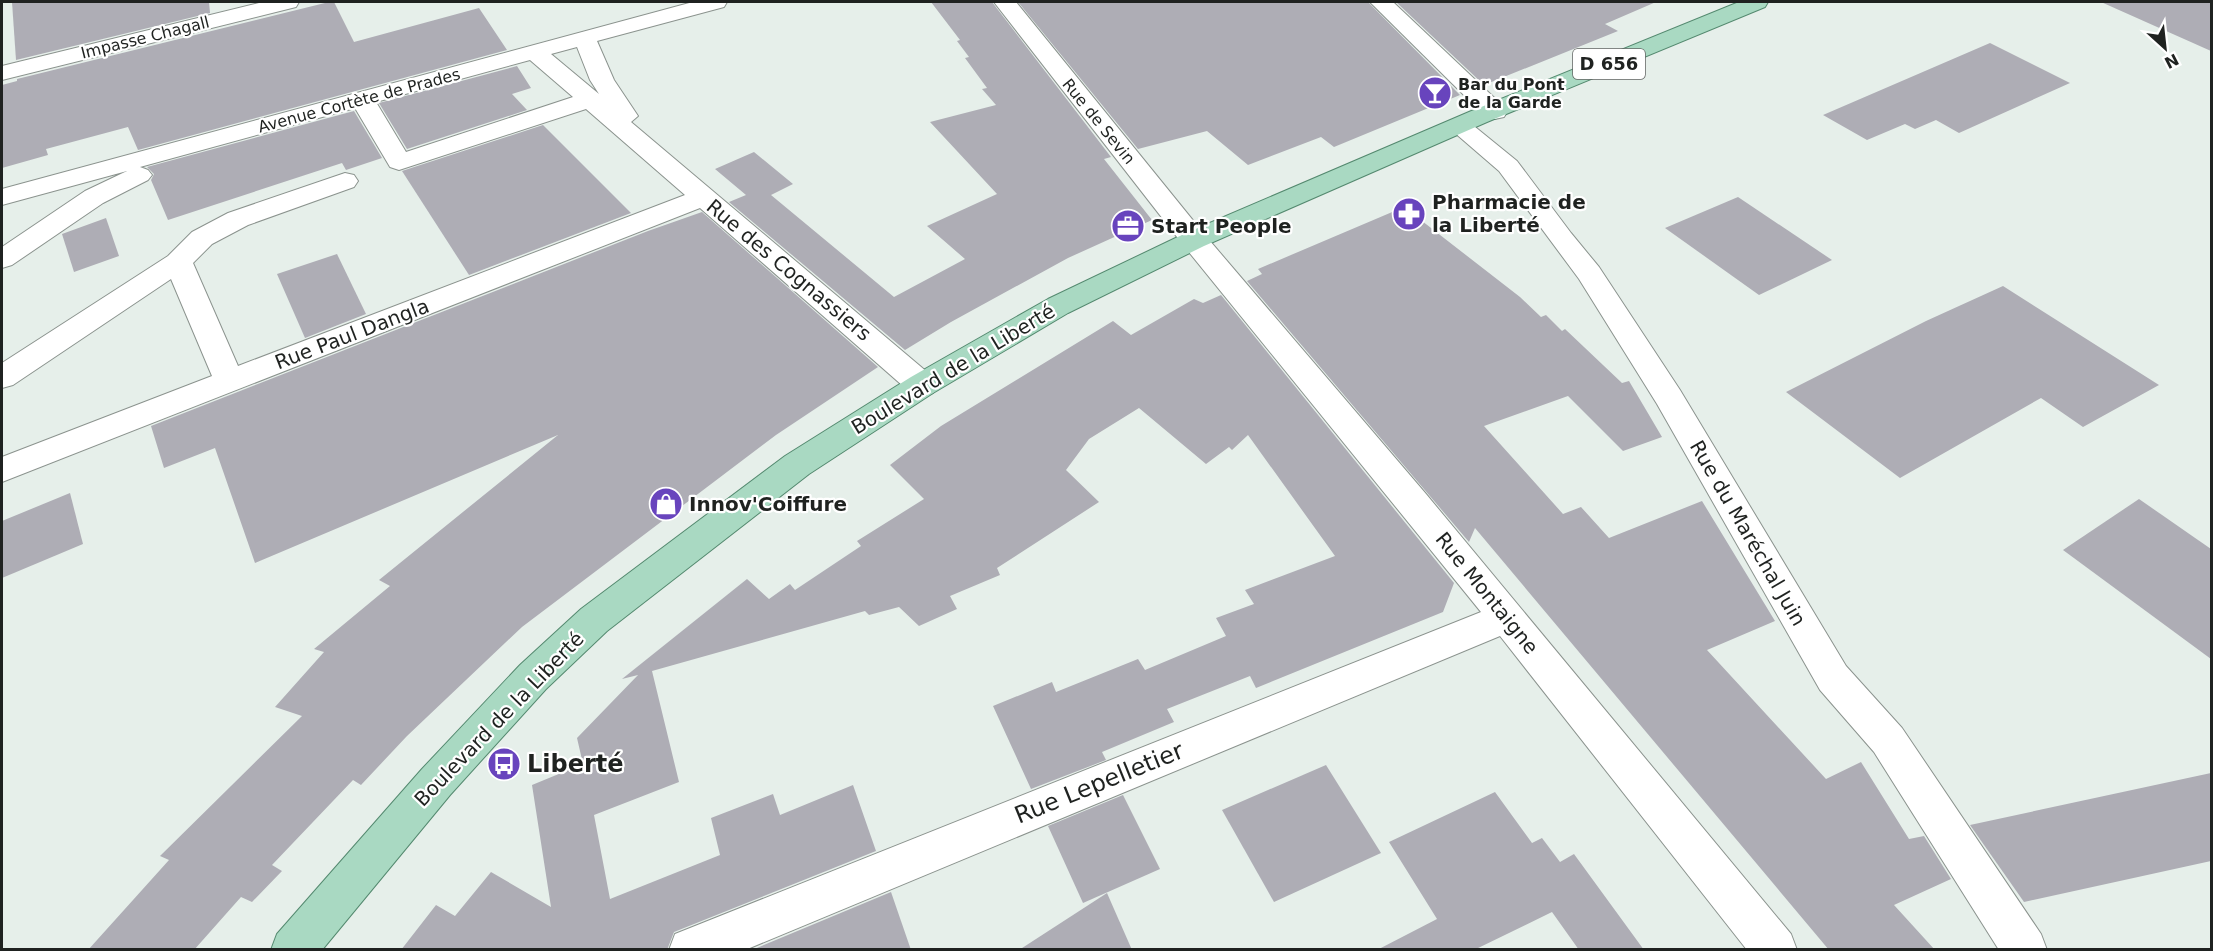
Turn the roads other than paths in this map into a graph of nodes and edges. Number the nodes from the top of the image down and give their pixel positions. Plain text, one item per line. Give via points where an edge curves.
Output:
1 (288, 2) edge
2 (716, 2) edge
3 (1005, 2) edge
4 (1381, 2) edge
5 (1757, 2) edge
6 (584, 37) junction
7 (535, 52) junction
8 (2, 73) edge
9 (362, 99) junction
10 (591, 99) junction
11 (1495, 112) junction
12 (1460, 127) junction
13 (205, 142) junction
14 (654, 157) junction
15 (345, 181) dead end
16 (2, 197) edge
17 (703, 198) junction
18 (1194, 240) junction
19 (2, 259) edge
20 (178, 262) junction
21 (2, 377) edge
22 (230, 382) junction
23 (922, 385) junction
24 (2, 470) edge
25 (1507, 617) junction
26 (293, 950) edge
27 (691, 950) edge
28 (1775, 950) edge
29 (2025, 950) edge

1 - 8 street, Impasse Chagall
2 - 6 street, Avenue Cortète de Prades
3 - 18 street, Rue de Sevin
4 - 11 street
5 - 11 main road, Boulevard de la Liberté / D 656
6 - 7 street, Avenue Cortète de Prades
6 - 14 street via 602,80
7 - 9 street, Avenue Cortète de Prades
7 - 10 street
9 - 10 street via 399,162
9 - 13 street, Avenue Cortète de Prades
10 - 14 street
11 - 12 main road, Boulevard de la Liberté / D 656
12 - 18 main road, Boulevard de la Liberté / D 656
12 - 29 street, Rue du Maréchal Juin via 1508,166 1590,273 1669,398 1833,678 1888,740
13 - 16 street, Avenue Cortète de Prades
13 - 19 street via 94,197
14 - 17 street, Rue des Cognassiers
15 - 20 street via 238,219 202,238
17 - 22 street, Rue Paul Dangla
17 - 23 street, Rue des Cognassiers
18 - 23 main road, Boulevard de la Liberté / D 656 via 1058,306
18 - 25 street, Rue Montaigne
20 - 21 street
20 - 22 street
22 - 24 street, Rue Paul Dangla
23 - 26 main road, Boulevard de la Liberté / D 656 via 797,465 594,620 533,677 436,782
25 - 27 street, Rue Lepelletier
25 - 28 street, Rue Montaigne

